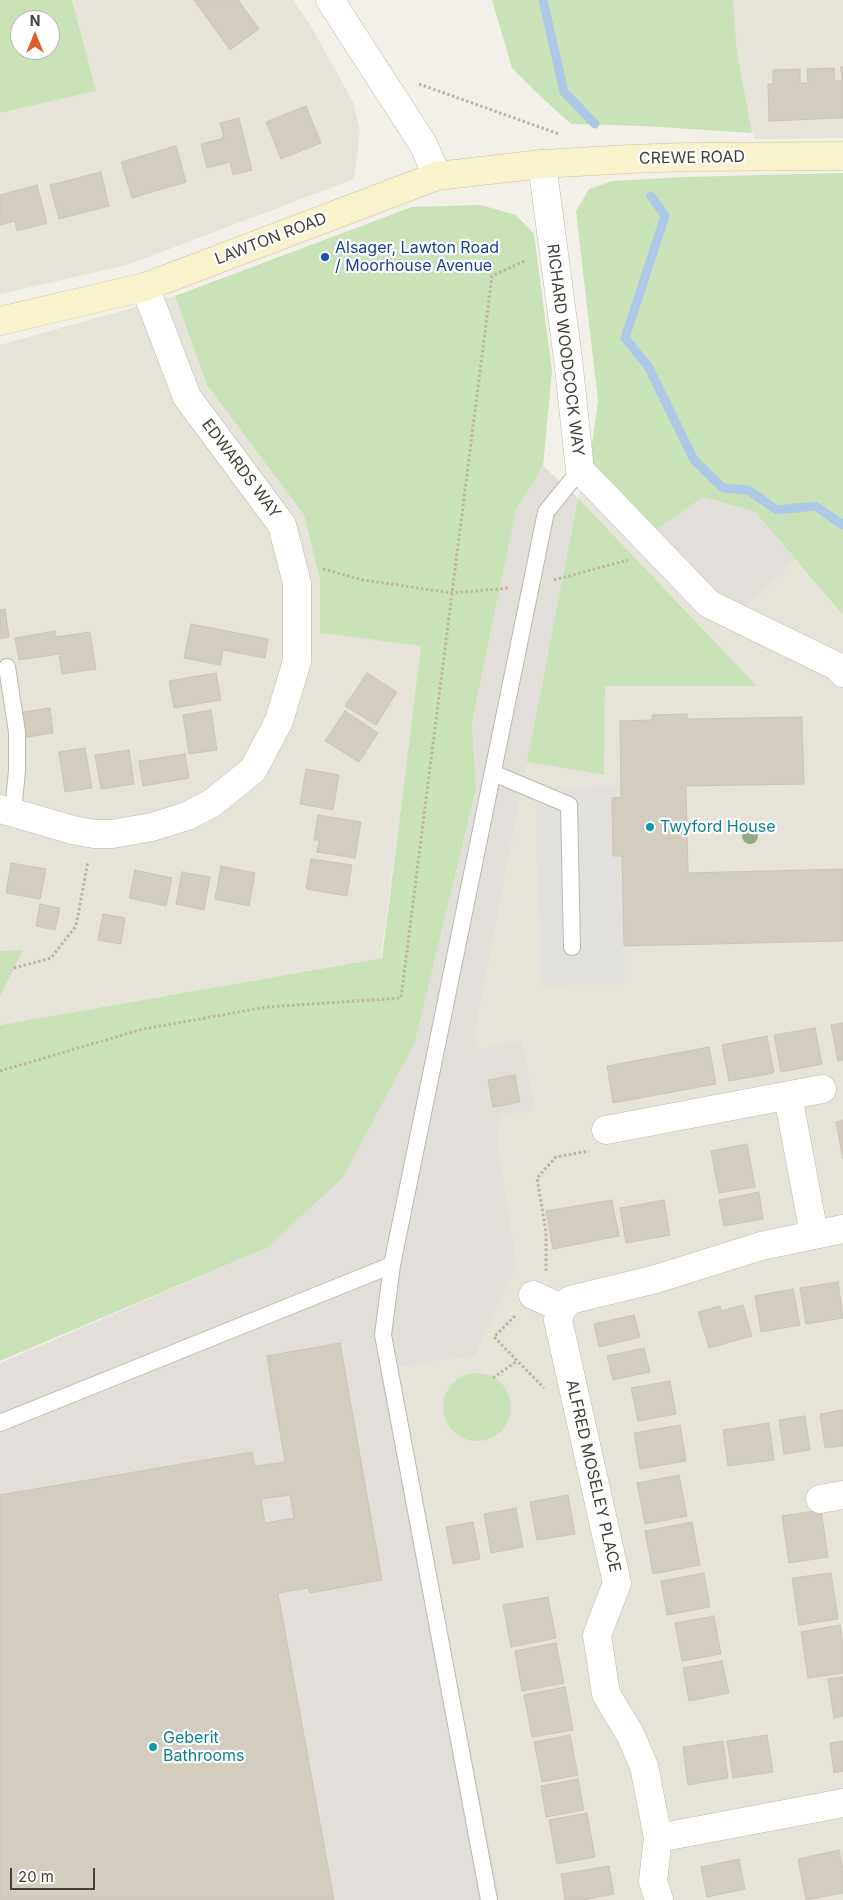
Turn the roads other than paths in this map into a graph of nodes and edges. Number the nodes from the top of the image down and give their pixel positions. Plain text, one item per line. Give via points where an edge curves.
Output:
1 (330, 0) edge
2 (843, 156) edge
3 (542, 164) junction
4 (438, 176) junction
5 (145, 287) junction
6 (0, 321) edge
7 (580, 470) junction
8 (8, 667) dead end
9 (843, 673) edge
10 (6, 691) edge
11 (493, 773) junction
12 (6, 811) edge
13 (572, 947) dead end
14 (822, 1089) dead end
15 (788, 1096) junction
16 (606, 1130) road end
17 (843, 1229) edge
18 (814, 1234) junction
19 (392, 1265) junction
20 (533, 1295) road end
21 (562, 1308) junction
22 (0, 1423) edge
23 (843, 1804) edge
24 (658, 1838) junction
25 (489, 1900) edge
26 (659, 1900) edge

1 - 4 street via 423,144
2 - 3 main road, CREWE ROAD via 686,157
3 - 4 main road, LAWTON ROAD
3 - 7 street, RICHARD WOODCOCK WAY
4 - 5 main road, LAWTON ROAD
5 - 6 main road, LAWTON ROAD
5 - 12 street, EDWARDS WAY via 187,397 282,525 296,583 296,661 279,721 253,770 212,803 187,816 152,827 94,834
7 - 9 street, RICHARD WOODCOCK WAY via 710,604 838,667
7 - 11 lane via 546,512
8 - 10 lane
10 - 12 lane via 17,732 17,770
11 - 13 lane via 569,805
11 - 19 lane
14 - 15 street
15 - 16 street
15 - 18 street
17 - 18 street
18 - 21 street via 570,1300
19 - 22 lane
19 - 25 lane via 383,1335
20 - 21 street
21 - 24 street, ALFRED MOSELEY PLACE via 558,1320 617,1583 598,1635 606,1694 630,1734 644,1766
23 - 24 street
24 - 26 street, ALFRED MOSELEY PLACE via 654,1881

